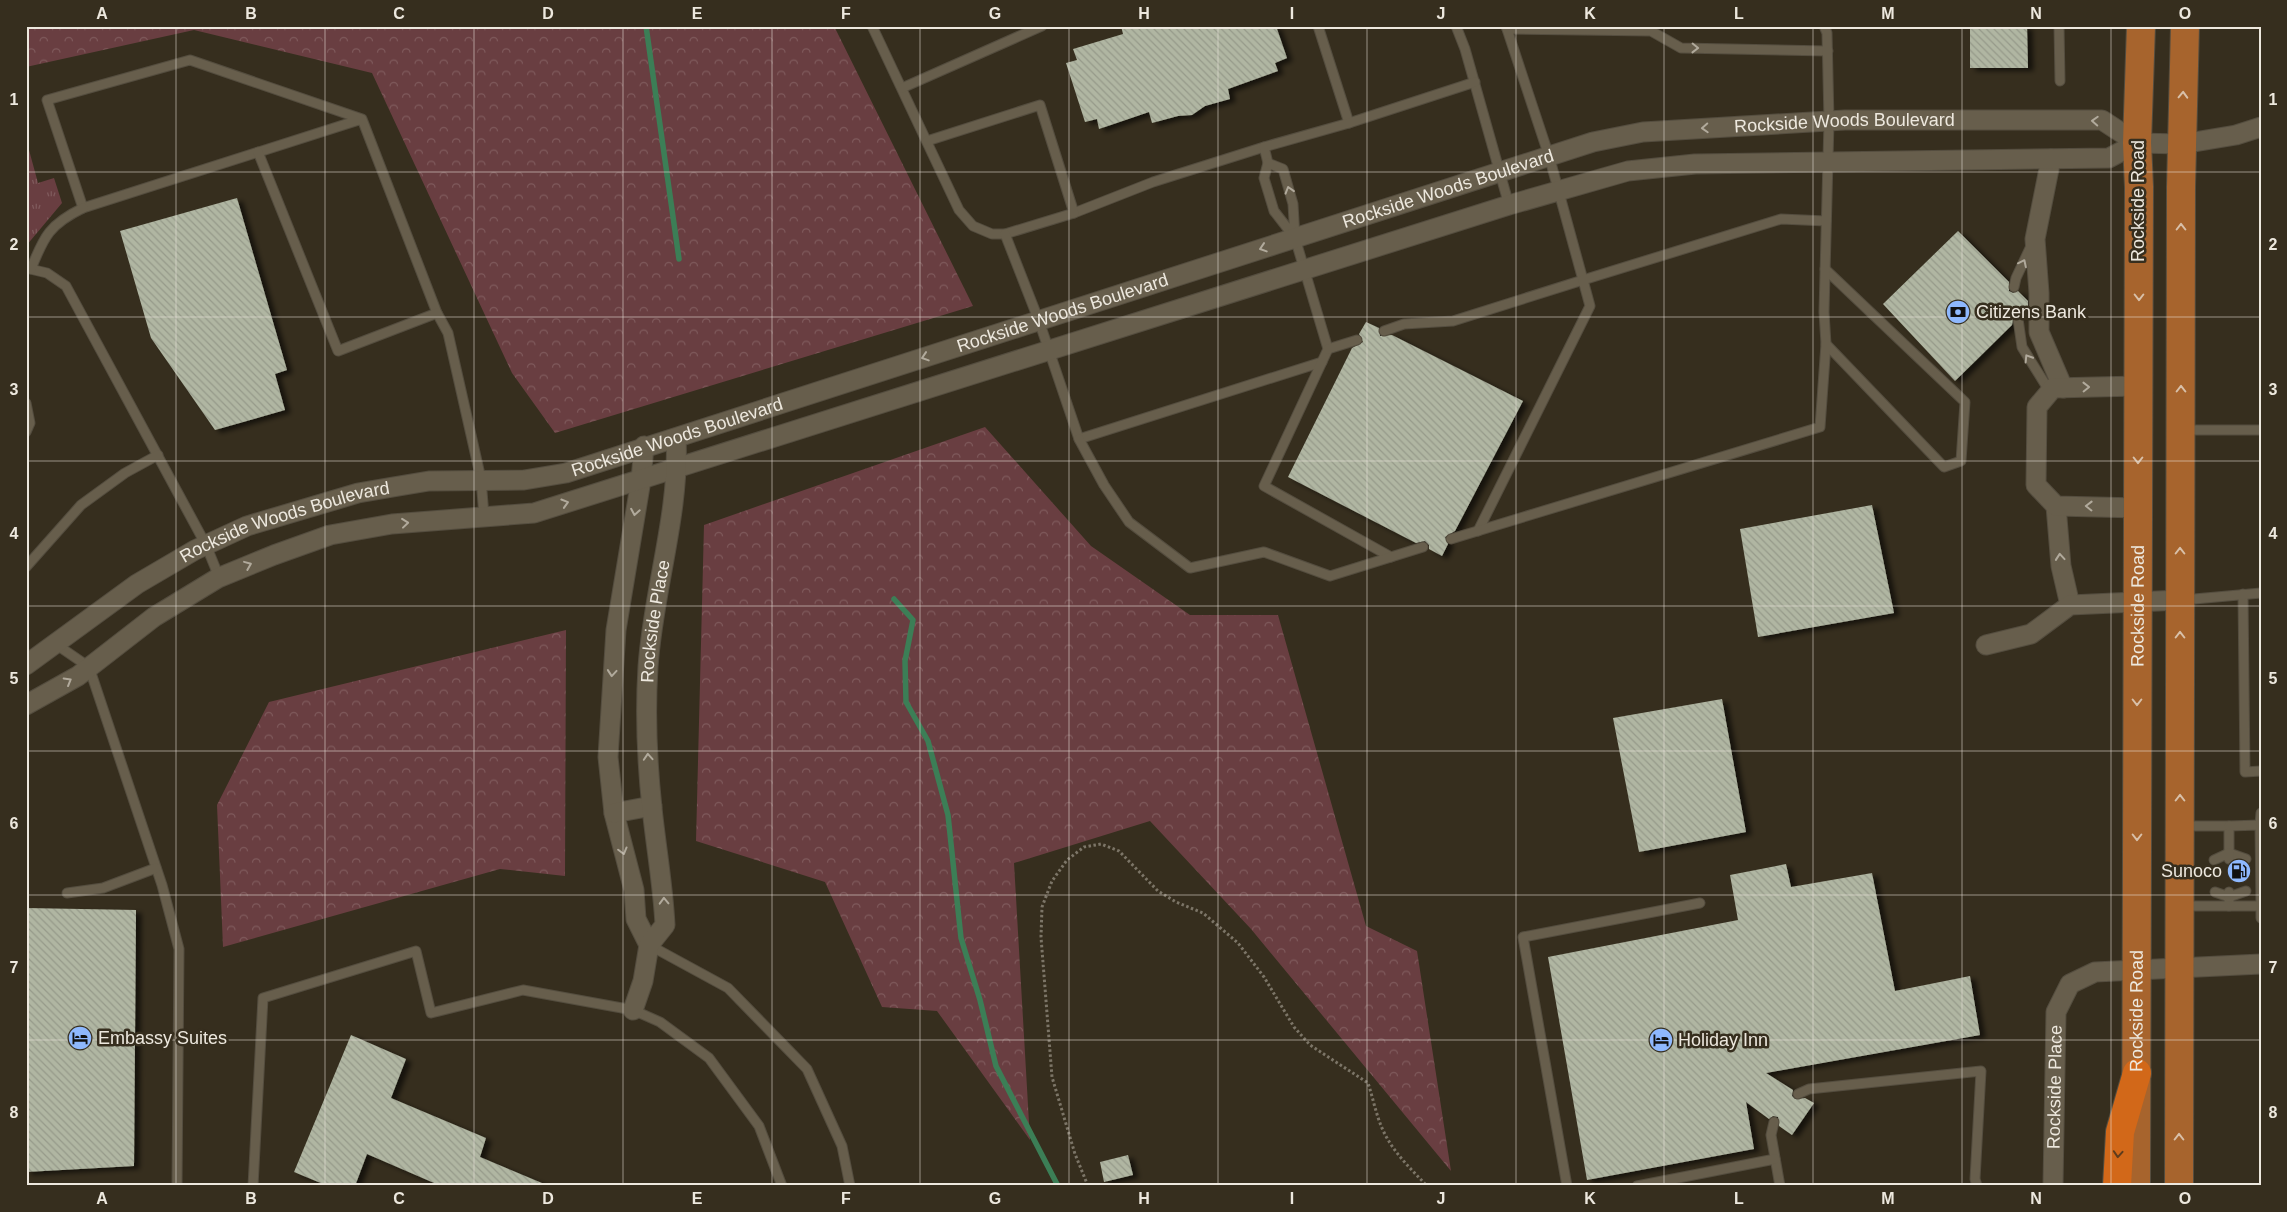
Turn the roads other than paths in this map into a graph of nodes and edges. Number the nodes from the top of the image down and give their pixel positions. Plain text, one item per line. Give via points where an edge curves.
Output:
1 (872, 26) edge
2 (1042, 26) edge
3 (1318, 26) edge
4 (1456, 26) edge
5 (1824, 26) edge
6 (2059, 26) edge
7 (2141, 26) edge
8 (2185, 26) edge
9 (1506, 27) edge
10 (1651, 29) edge
11 (1828, 50) junction
12 (2060, 81) dead end
13 (1475, 82) junction
14 (902, 88) junction
15 (362, 119) junction
16 (1829, 121) junction
17 (1349, 123) junction
18 (2261, 127) edge
19 (927, 141) junction
20 (2137, 143) junction
21 (2182, 144) junction
22 (1264, 147) junction
23 (258, 152) junction
24 (1549, 156) junction
25 (2051, 159) junction
26 (1828, 162) junction
27 (1268, 163) junction
28 (1500, 172) junction
29 (1559, 191) junction
30 (1509, 205) junction
31 (83, 208) junction
32 (1074, 213) junction
33 (1826, 221) junction
34 (1005, 234) junction
35 (1295, 238) junction
36 (2035, 239) junction
37 (28, 268) edge
38 (1825, 269) junction
39 (1304, 270) junction
40 (1583, 280) junction
41 (2014, 287) dead end
42 (436, 314) junction
43 (2018, 319) dead end
44 (1039, 320) junction
45 (1384, 331) dead end
46 (1357, 340) dead end
47 (1826, 344) junction
48 (1328, 349) junction
49 (1049, 351) junction
50 (1322, 362) junction
51 (2138, 386) junction
52 (2057, 390) junction
53 (26, 403) edge
54 (2181, 430) junction
55 (2261, 430) edge
56 (26, 432) edge
57 (676, 438) junction
58 (1079, 439) junction
59 (644, 446) junction
60 (158, 455) junction
61 (678, 468) junction
62 (481, 479) junction
63 (640, 480) junction
64 (2056, 506) junction
65 (2138, 508) junction
66 (484, 516) junction
67 (1478, 531) junction
68 (1451, 539) dead end
69 (206, 545) junction
70 (1423, 547) dead end
71 (1391, 557) junction
72 (26, 567) edge
73 (219, 577) junction
74 (2261, 593) edge
75 (2243, 594) junction
76 (2180, 600) junction
77 (2138, 601) junction
78 (2070, 605) junction
79 (57, 644) junction
80 (1986, 645) dead end
81 (26, 666) edge
82 (89, 667) junction
83 (26, 705) edge
84 (2261, 771) edge
85 (652, 806) junction
86 (614, 813) junction
87 (2261, 813) edge
88 (2260, 825) edge
89 (2180, 826) junction
90 (2229, 826) junction
91 (2229, 856) junction
92 (2246, 859) dead end
93 (2214, 860) dead end
94 (156, 868) junction
95 (2246, 891) dead end
96 (2214, 892) dead end
97 (67, 893) dead end
98 (2229, 898) junction
99 (1700, 903) dead end
100 (2179, 906) junction
101 (2261, 906) edge
102 (2261, 918) edge
103 (649, 945) junction
104 (2261, 964) edge
105 (2179, 969) junction
106 (2137, 970) junction
107 (633, 1010) junction
108 (2137, 1073) junction
109 (1798, 1094) dead end
110 (1774, 1122) dead end
111 (1775, 1159) junction
112 (177, 1186) edge
113 (253, 1186) edge
114 (782, 1186) edge
115 (850, 1186) edge
116 (1567, 1186) edge
117 (1637, 1186) edge
118 (1780, 1186) edge
119 (1977, 1186) edge
120 (2053, 1186) edge
121 (2116, 1186) edge
122 (2136, 1186) edge
123 (2179, 1186) edge

1 - 14 lane
2 - 14 lane
3 - 17 lane
4 - 13 lane
5 - 11 lane via 1828,33
6 - 12 lane
7 - 20 main road, Rockside Road
21 -> 8 main road
9 - 10 lane
9 - 24 lane
10 -> 11 lane via 1681,48
11 - 16 lane
13 - 17 lane
13 - 28 lane
14 - 19 lane
15 - 23 lane
15 - 31 lane via 190,60 47,100
15 - 42 lane
20 -> 16 street, Rockside Woods Boulevard via 2102,120
16 -> 24 street, Rockside Woods Boulevard via 1643,132 1593,142
16 - 26 lane
17 - 22 lane
18 - 21 street, Rockside Woods Boulevard via 2236,135
19 - 32 lane via 1040,105
19 - 34 lane via 959,210 973,226 992,234
20 - 21 street, Rockside Woods Boulevard
20 - 25 street, Rockside Woods Boulevard via 2109,158
20 -> 51 main road, Rockside Road
54 -> 21 main road
22 - 27 lane
22 - 32 lane via 1153,182
23 - 31 lane
23 - 42 lane via 338,351
24 - 28 street, Rockside Woods Boulevard
24 - 29 lane
25 - 26 street, Rockside Woods Boulevard
25 - 36 street
26 - 29 street, Rockside Woods Boulevard via 1695,164 1628,171
26 - 33 lane
27 - 35 lane via 1264,178 1274,211
35 -> 27 lane via 1293,204 1283,169
28 - 30 lane
28 - 35 street, Rockside Woods Boulevard
29 - 30 street, Rockside Woods Boulevard
29 - 40 lane
30 - 39 street, Rockside Woods Boulevard
31 - 37 lane via 62,218 43,239
32 - 34 lane
33 - 38 lane
33 - 40 lane via 1780,219
34 - 44 lane
35 - 39 lane
35 -> 44 street, Rockside Woods Boulevard
41 -> 36 lane
36 - 52 street via 2039,332
37 - 60 lane via 47,273 66,286
38 - 47 lane
38 - 47 lane via 1965,402 1962,461 1944,467
39 - 48 lane
39 - 49 street, Rockside Woods Boulevard
40 - 45 lane via 1454,321 1404,324
40 - 67 lane via 1590,306
42 - 62 lane via 448,333
52 -> 43 lane via 2022,348
44 - 49 lane
44 -> 57 street, Rockside Woods Boulevard
46 - 48 lane
47 - 67 lane via 1820,427
48 - 50 lane
49 - 58 lane
49 - 61 street, Rockside Woods Boulevard
50 - 58 lane
50 - 71 lane via 1264,486
52 -> 51 street
51 -> 65 main road, Rockside Road
52 - 64 street via 2037,407 2036,485
53 - 56 lane via 30,423
54 - 55 lane
76 -> 54 main road
57 - 59 street, Rockside Woods Boulevard
57 - 61 street, Rockside Place
58 - 71 lane via 1129,522 1190,568 1264,552 1330,576
59 - 62 street, Rockside Woods Boulevard via 566,472 524,480
59 - 63 street
60 - 69 lane
60 - 72 lane via 125,473 81,506
61 - 63 street, Rockside Woods Boulevard
85 -> 61 street, Rockside Place via 647,751 648,668
62 - 66 lane
62 - 69 street, Rockside Woods Boulevard via 429,481 358,494 247,526
66 -> 63 street, Rockside Woods Boulevard via 534,513
63 -> 86 street via 625,569 611,687 608,757
65 -> 64 street
78 -> 64 street via 2061,566
65 - 77 main road, Rockside Road
73 -> 66 street, Rockside Woods Boulevard via 330,535 392,524
67 - 68 lane
69 - 73 lane
69 - 79 street, Rockside Woods Boulevard via 137,584
70 - 71 lane
73 - 82 street, Rockside Woods Boulevard via 154,617
74 - 75 lane
75 - 76 lane
75 - 84 lane via 2245,772
76 - 77 street
89 -> 76 main road
77 - 78 street
77 -> 106 main road, Rockside Road
78 - 80 street via 2031,634
79 - 81 street, Rockside Woods Boulevard
79 - 82 lane
83 -> 82 street, Rockside Woods Boulevard
82 - 94 lane
85 - 86 street
103 -> 85 street, Rockside Place via 665,924
86 -> 103 street via 634,890 636,919
87 - 88 lane
88 - 90 lane
88 - 101 lane
89 - 90 lane
89 - 100 main road
90 - 91 lane
91 - 92 lane
91 - 93 lane
94 - 97 lane via 104,888
94 - 112 lane via 179,949
95 - 98 lane
96 - 98 lane
98 - 100 lane
98 - 101 lane
99 - 116 lane via 1523,937
100 - 105 main road
101 - 102 lane
103 - 107 street via 643,981
103 - 115 lane via 728,988 807,1069 842,1146
104 - 105 street, Rockside Place
105 - 106 street, Rockside Place
123 -> 105 main road
106 - 108 main road, Rockside Road
106 - 120 street, Rockside Place via 2095,972 2070,984 2056,1012
107 - 113 lane via 523,990 432,1013 416,951 263,998
107 - 114 lane via 660,1022 709,1058 759,1126
108 -> 121 highway via 2120,1132
108 - 122 main road, Rockside Road
109 - 119 lane via 1809,1089 1981,1071 1974,1179
110 - 111 lane via 1771,1135
111 - 117 lane
111 - 118 lane

